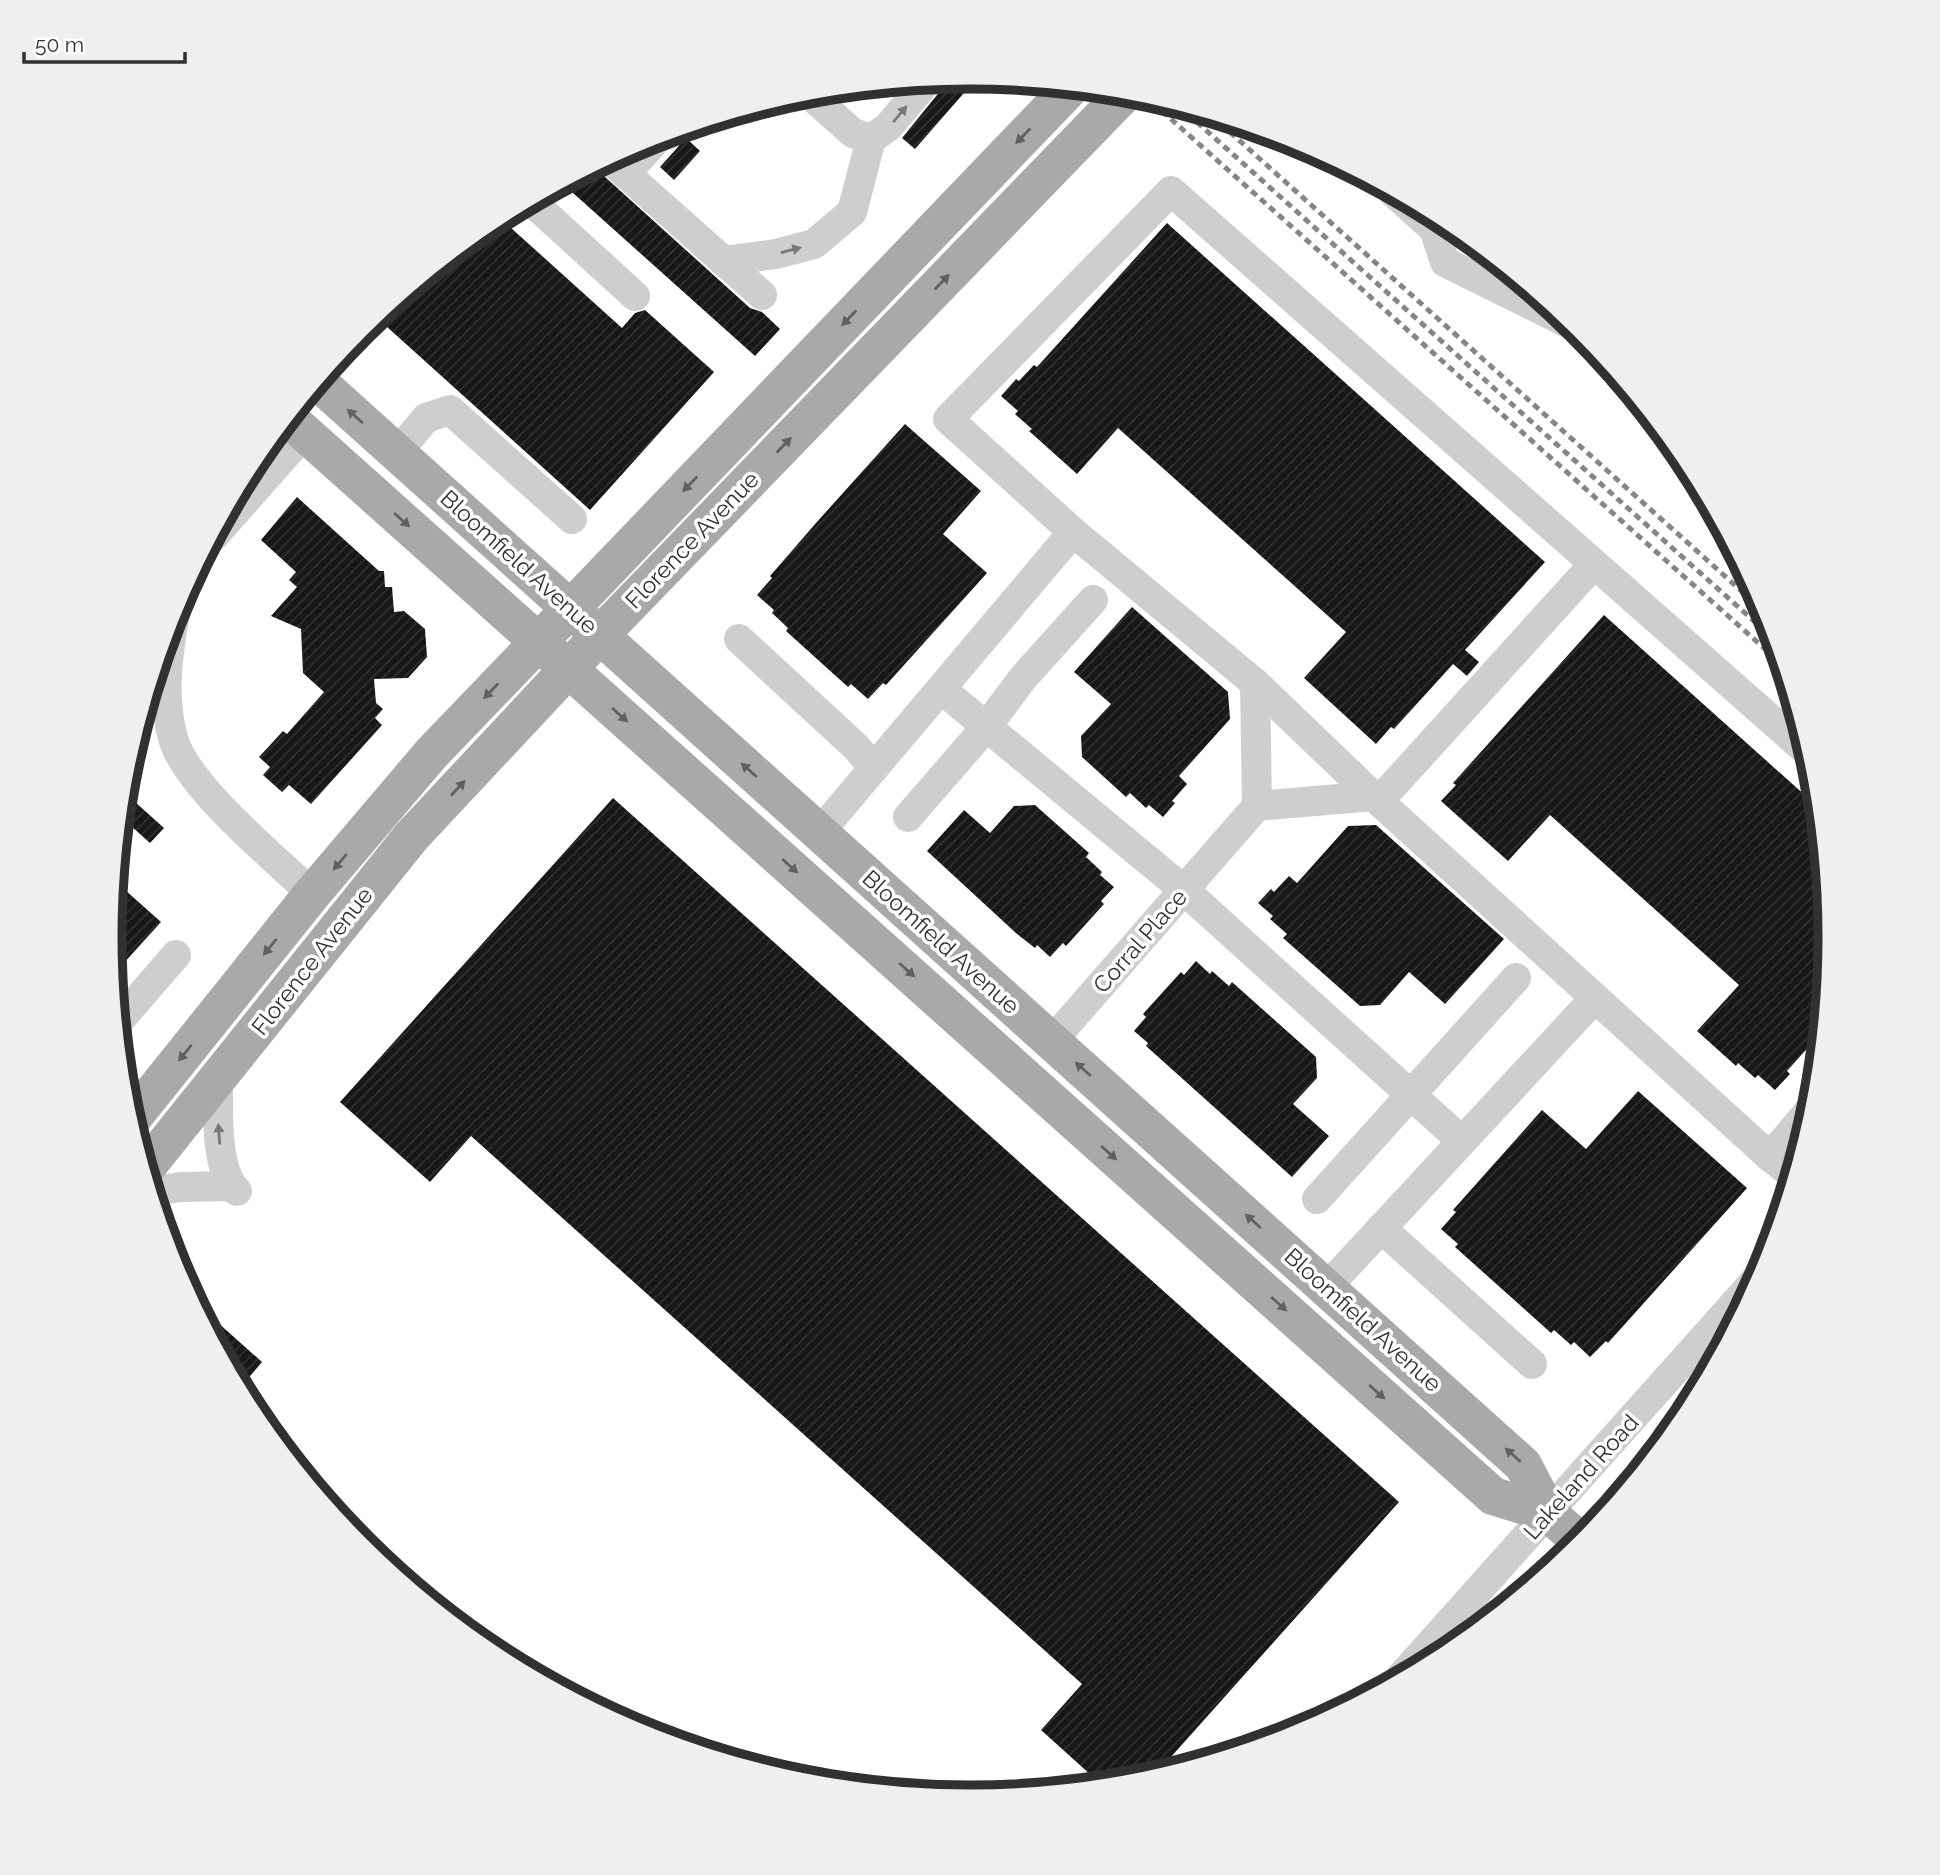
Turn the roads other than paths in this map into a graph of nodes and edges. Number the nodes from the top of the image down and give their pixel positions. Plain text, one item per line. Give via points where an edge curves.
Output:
1 (919, 91) edge
2 (1063, 95) edge
3 (1116, 103) edge
4 (820, 104) edge
5 (871, 139) junction
6 (617, 167) edge
7 (538, 208) edge
8 (1429, 225) edge
9 (723, 261) junction
10 (762, 295) dead end
11 (635, 296) dead end
12 (1538, 308) edge
13 (324, 388) edge
14 (297, 426) edge
15 (397, 453) junction
16 (256, 481) edge
17 (572, 519) dead end
18 (1073, 532) junction
19 (1594, 564) junction
20 (1093, 600) dead end
21 (570, 608) junction
22 (600, 635) junction
23 (739, 639) dead end
24 (538, 642) junction
25 (168, 663) edge
26 (569, 670) junction
27 (1255, 684) junction
28 (941, 689) junction
29 (987, 726) junction
30 (1794, 739) edge
31 (874, 768) junction
32 (1376, 798) junction
33 (1257, 806) junction
34 (908, 817) dead end
35 (819, 833) junction
36 (1184, 890) junction
37 (312, 894) junction
38 (329, 940) junction
39 (176, 955) dead end
40 (1516, 978) dead end
41 (1595, 998) junction
42 (126, 1013) edge
43 (1052, 1041) junction
44 (1022, 1074) junction
45 (218, 1081) junction
46 (1411, 1095) junction
47 (138, 1103) edge
48 (141, 1117) edge
49 (1797, 1126) edge
50 (172, 1139) junction
51 (1462, 1142) junction
52 (1770, 1157) junction
53 (152, 1161) edge
54 (1785, 1169) edge
55 (161, 1190) edge
56 (1317, 1199) dead end
57 (1381, 1228) junction
58 (1326, 1287) junction
59 (1736, 1302) edge
60 (1532, 1364) dead end
61 (1548, 1513) junction
62 (1572, 1534) edge
63 (1436, 1646) edge

5 -> 1 street
2 -> 21 main road, Florence Avenue
22 -> 3 main road, Florence Avenue
4 - 5 street via 853,133
9 -> 5 street via 814,244 852,212
6 - 9 street
7 - 11 street
8 - 12 street via 1445,262
9 - 10 street
15 -> 13 main road, Bloomfield Avenue
14 - 16 street
14 -> 24 main road, Bloomfield Avenue
15 - 17 street via 426,418 450,410
15 - 21 main road, Bloomfield Avenue
18 - 19 street via 948,419 1171,191
18 - 27 street
18 - 28 street
19 - 30 street
19 - 32 street
20 - 29 street
21 - 22 main road, Bloomfield Avenue
21 - 24 main road, Florence Avenue
22 - 26 main road, Florence Avenue
35 -> 22 main road, Bloomfield Avenue
23 - 31 street
24 - 26 main road, Bloomfield Avenue
24 -> 37 main road, Florence Avenue via 431,754
25 - 37 street via 167,701 174,741 205,790
38 -> 26 main road, Florence Avenue via 411,837
26 -> 44 main road, Bloomfield Avenue
27 - 32 street
27 - 33 street
28 - 29 street
28 - 31 street
29 - 34 street
29 - 36 street
31 - 35 street
32 - 33 street
32 - 41 street
33 - 36 street, Corral Place
35 - 43 main road, Bloomfield Avenue
36 - 43 street, Corral Place
36 - 46 street
37 - 38 main road via 331,925
37 -> 47 main road, Florence Avenue
38 - 45 main road, Florence Avenue
39 - 42 street
40 - 46 street
41 - 51 street
41 - 52 street
43 - 44 main road, Corral Place
58 -> 43 main road, Bloomfield Avenue
44 -> 61 main road, Bloomfield Avenue via 1493,1496
45 - 50 main road, Florence Avenue
55 -> 45 street via 234,1188 220,1152
46 - 51 street
46 - 56 street
48 - 50 street
49 - 52 street
50 - 53 main road, Florence Avenue
51 - 57 street
52 - 54 street
57 - 58 street
57 - 60 street
61 -> 58 main road, Bloomfield Avenue via 1523,1465
59 - 61 street, Lakeland Road
61 - 62 main road, Bloomfield Avenue
61 - 63 street, Lakeland Road

